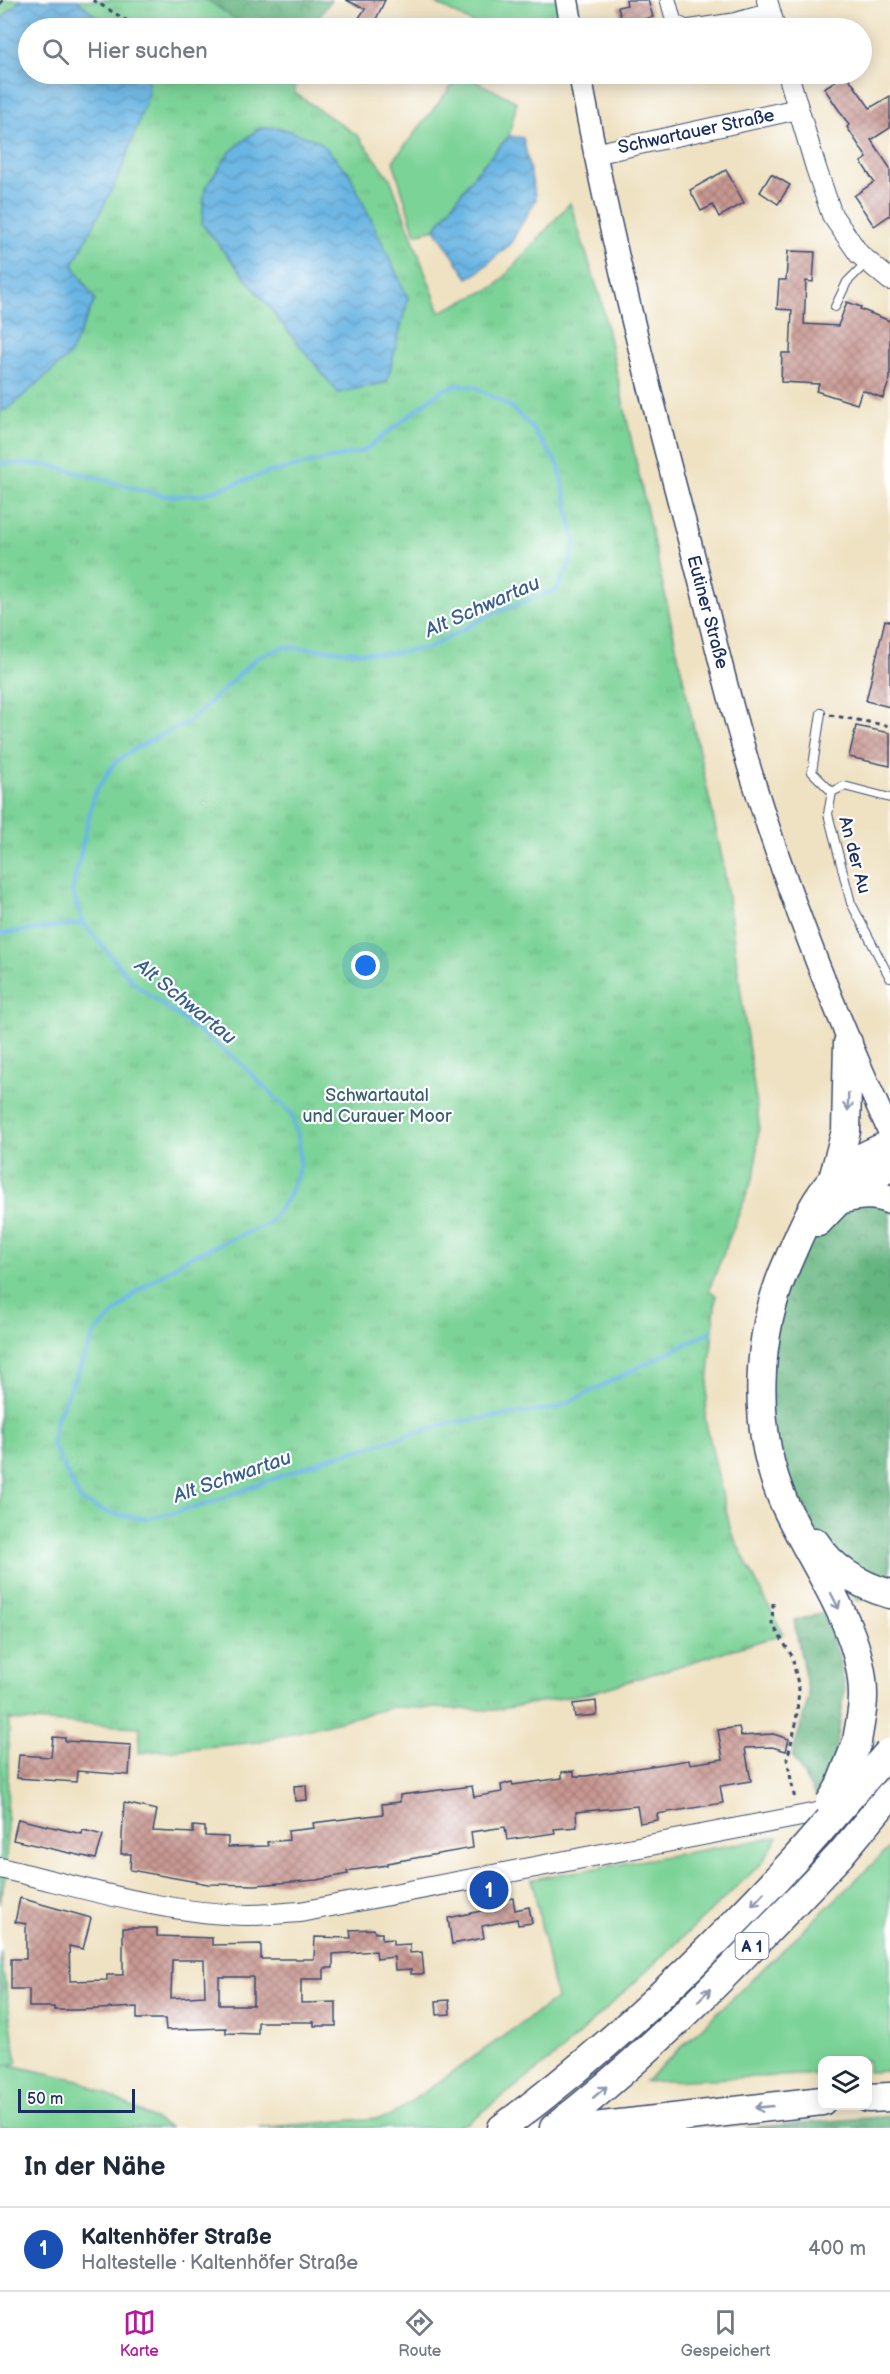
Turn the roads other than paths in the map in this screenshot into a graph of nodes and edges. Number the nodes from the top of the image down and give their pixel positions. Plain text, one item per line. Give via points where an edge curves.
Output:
1 (567, 0) edge
2 (668, 0) edge
3 (770, 13) edge
4 (570, 18) edge
5 (674, 18) edge
6 (747, 18) edge
7 (582, 84) edge
8 (791, 84) edge
9 (798, 109) junction
10 (594, 154) junction
11 (868, 262) junction
12 (890, 280) edge
13 (836, 307) dead end
14 (821, 713) road end
15 (832, 792) junction
16 (890, 798) edge
17 (890, 978) edge
18 (848, 1043) junction
19 (890, 1133) edge
20 (890, 1144) edge
21 (890, 1166) edge
22 (836, 1189) junction
23 (890, 1200) edge
24 (890, 1593) edge
25 (889, 1751) edge
26 (890, 1797) edge
27 (798, 1856) junction
28 (0, 1868) edge
29 (890, 2097) edge
30 (872, 2098) edge
31 (818, 2101) edge
32 (502, 2128) edge
33 (554, 2128) edge
34 (585, 2128) edge

1 - 4 main road
2 - 5 street
3 - 6 street
7 - 10 main road, Eutiner Straße
8 - 9 street, Schwartauer Straße
9 - 10 street, Schwartauer Straße
9 - 11 street, Schwartauer Straße via 832,215
10 - 18 main road, Eutiner Straße via 678,499 754,784
11 - 12 street, Schwartauer Straße
11 - 13 lane via 847,282
14 - 15 lane via 812,772
15 - 16 lane, An der Au via 844,786
15 - 17 lane, An der Au via 828,814 851,903
18 - 19 main road, Eutiner Straße
18 -> 22 highway via 846,1131
20 - 22 highway via 852,1163
21 - 22 highway
22 - 23 highway
22 - 24 highway via 810,1233 778,1318 772,1363 773,1420 784,1477 796,1509 817,1545 834,1566 866,1586
22 -> 27 highway, bridge via 817,1202 778,1281 763,1356 762,1414 771,1464 784,1503 845,1621 860,1666 863,1696 857,1742 839,1788
25 - 27 highway, A 1, bridge
26 - 28 street via 300,1912 260,1915 201,1911
33 -> 26 highway, A 1, bridge via 663,2036 840,1855
27 -> 32 highway, A 1 via 754,1904 636,2017
29 - 30 highway
31 -> 34 highway

